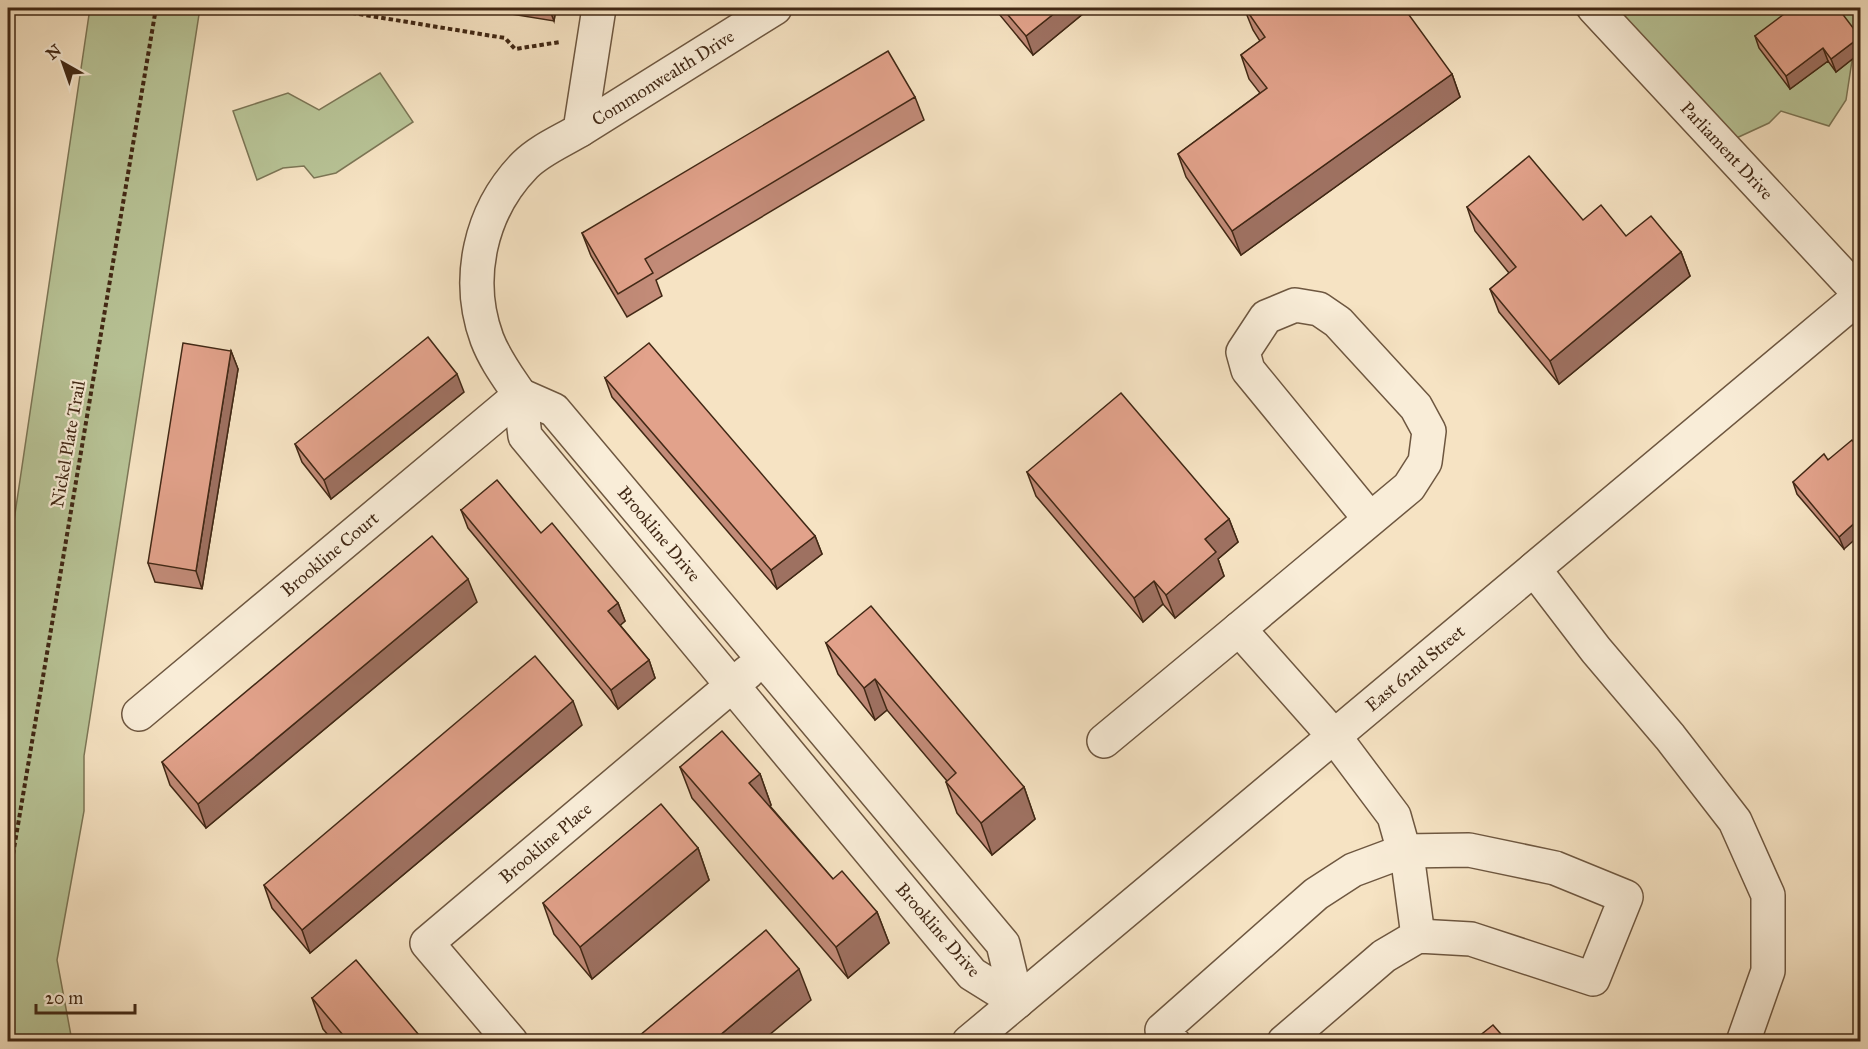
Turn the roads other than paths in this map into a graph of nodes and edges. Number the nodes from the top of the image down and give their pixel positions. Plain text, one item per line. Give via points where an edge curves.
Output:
1 (775, 8) edge
2 (1594, 8) edge
3 (597, 22) edge
4 (580, 130) junction
5 (1860, 295) edge
6 (520, 394) junction
7 (1370, 519) junction
8 (1534, 569) junction
9 (1239, 629) junction
10 (764, 659) junction
11 (733, 685) junction
12 (139, 714) dead end
13 (1334, 736) junction
14 (1104, 741) dead end
15 (1404, 851) junction
16 (1418, 936) junction
17 (1017, 1002) junction
18 (511, 1041) edge
19 (969, 1041) edge
20 (1173, 1041) edge
21 (1284, 1041) edge
22 (1743, 1041) edge

1 - 4 street, Commonwealth Drive
2 - 5 street, Parliament Drive
3 - 4 street
4 - 6 street, Brookline Drive via 526,164 497,202 483,239 477,279 481,318 494,355
5 - 8 street, East 62nd Street
6 - 10 street, Brookline Drive via 554,410
6 - 11 street, Brookline Drive via 525,436
6 - 12 street, Brookline Court
7 - 7 street via 1409,487 1425,462 1429,431 1416,407 1338,322 1319,309 1295,305 1266,317 1243,352 1248,370
7 - 9 street
8 - 13 street, East 62nd Street
8 - 22 street via 1735,821 1764,884 1768,895 1768,971
9 - 13 street
9 - 14 street
10 - 11 street, Brookline Place
10 - 17 street, Brookline Drive via 1003,944
11 - 17 street, Brookline Drive via 972,974
11 - 18 street, Brookline Place via 427,943
13 - 15 street via 1394,816
13 - 17 street, East 62nd Street
15 - 16 street
15 - 16 street via 1469,850 1555,868 1626,897 1593,979 1471,939
15 - 20 street via 1353,870 1316,894 1162,1030
16 - 21 street via 1384,956
17 - 19 street, East 62nd Street

